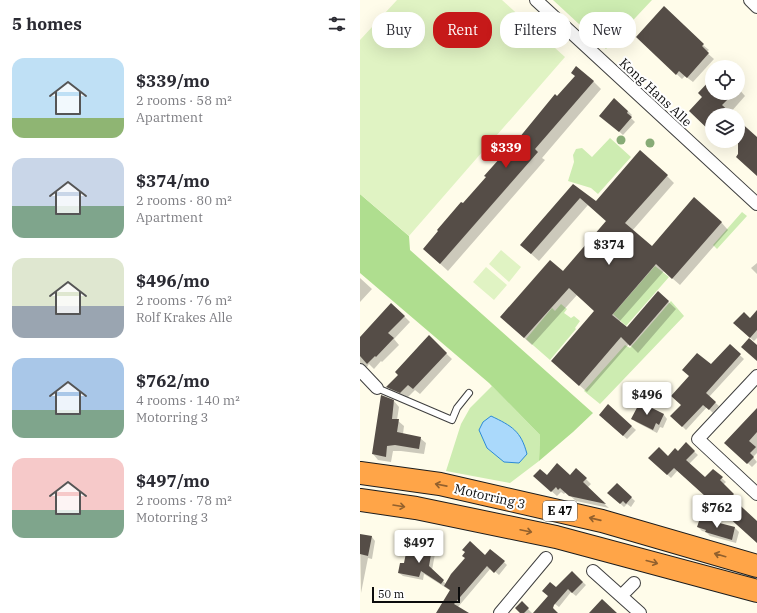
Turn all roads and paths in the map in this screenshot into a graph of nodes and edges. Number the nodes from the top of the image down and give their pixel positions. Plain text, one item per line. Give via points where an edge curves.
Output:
1 (536, 0) edge
2 (750, 0) edge
3 (757, 7) edge
4 (757, 204) edge
5 (360, 370) edge
6 (757, 376) edge
7 (377, 388) joint
8 (469, 393) dead end
9 (360, 473) edge
10 (757, 494) edge
11 (360, 500) edge
12 (546, 558) dead end
13 (757, 566) edge
14 (593, 571) dead end
15 (634, 583) dead end
16 (757, 591) edge
17 (621, 596) junction
18 (500, 613) edge
19 (640, 613) edge

1 - 4 street, Kong Hans Alle
2 - 3 street
5 - 7 street
6 - 10 street via 698,439
7 - 8 lane via 452,420 457,408
13 -> 9 highway, Motorring 3 / E 47 via 602,521 440,484
11 -> 16 highway, Motorring 3 / E 47 via 416,508 556,537
12 - 18 street
14 - 17 street
15 - 17 street
17 - 19 street

